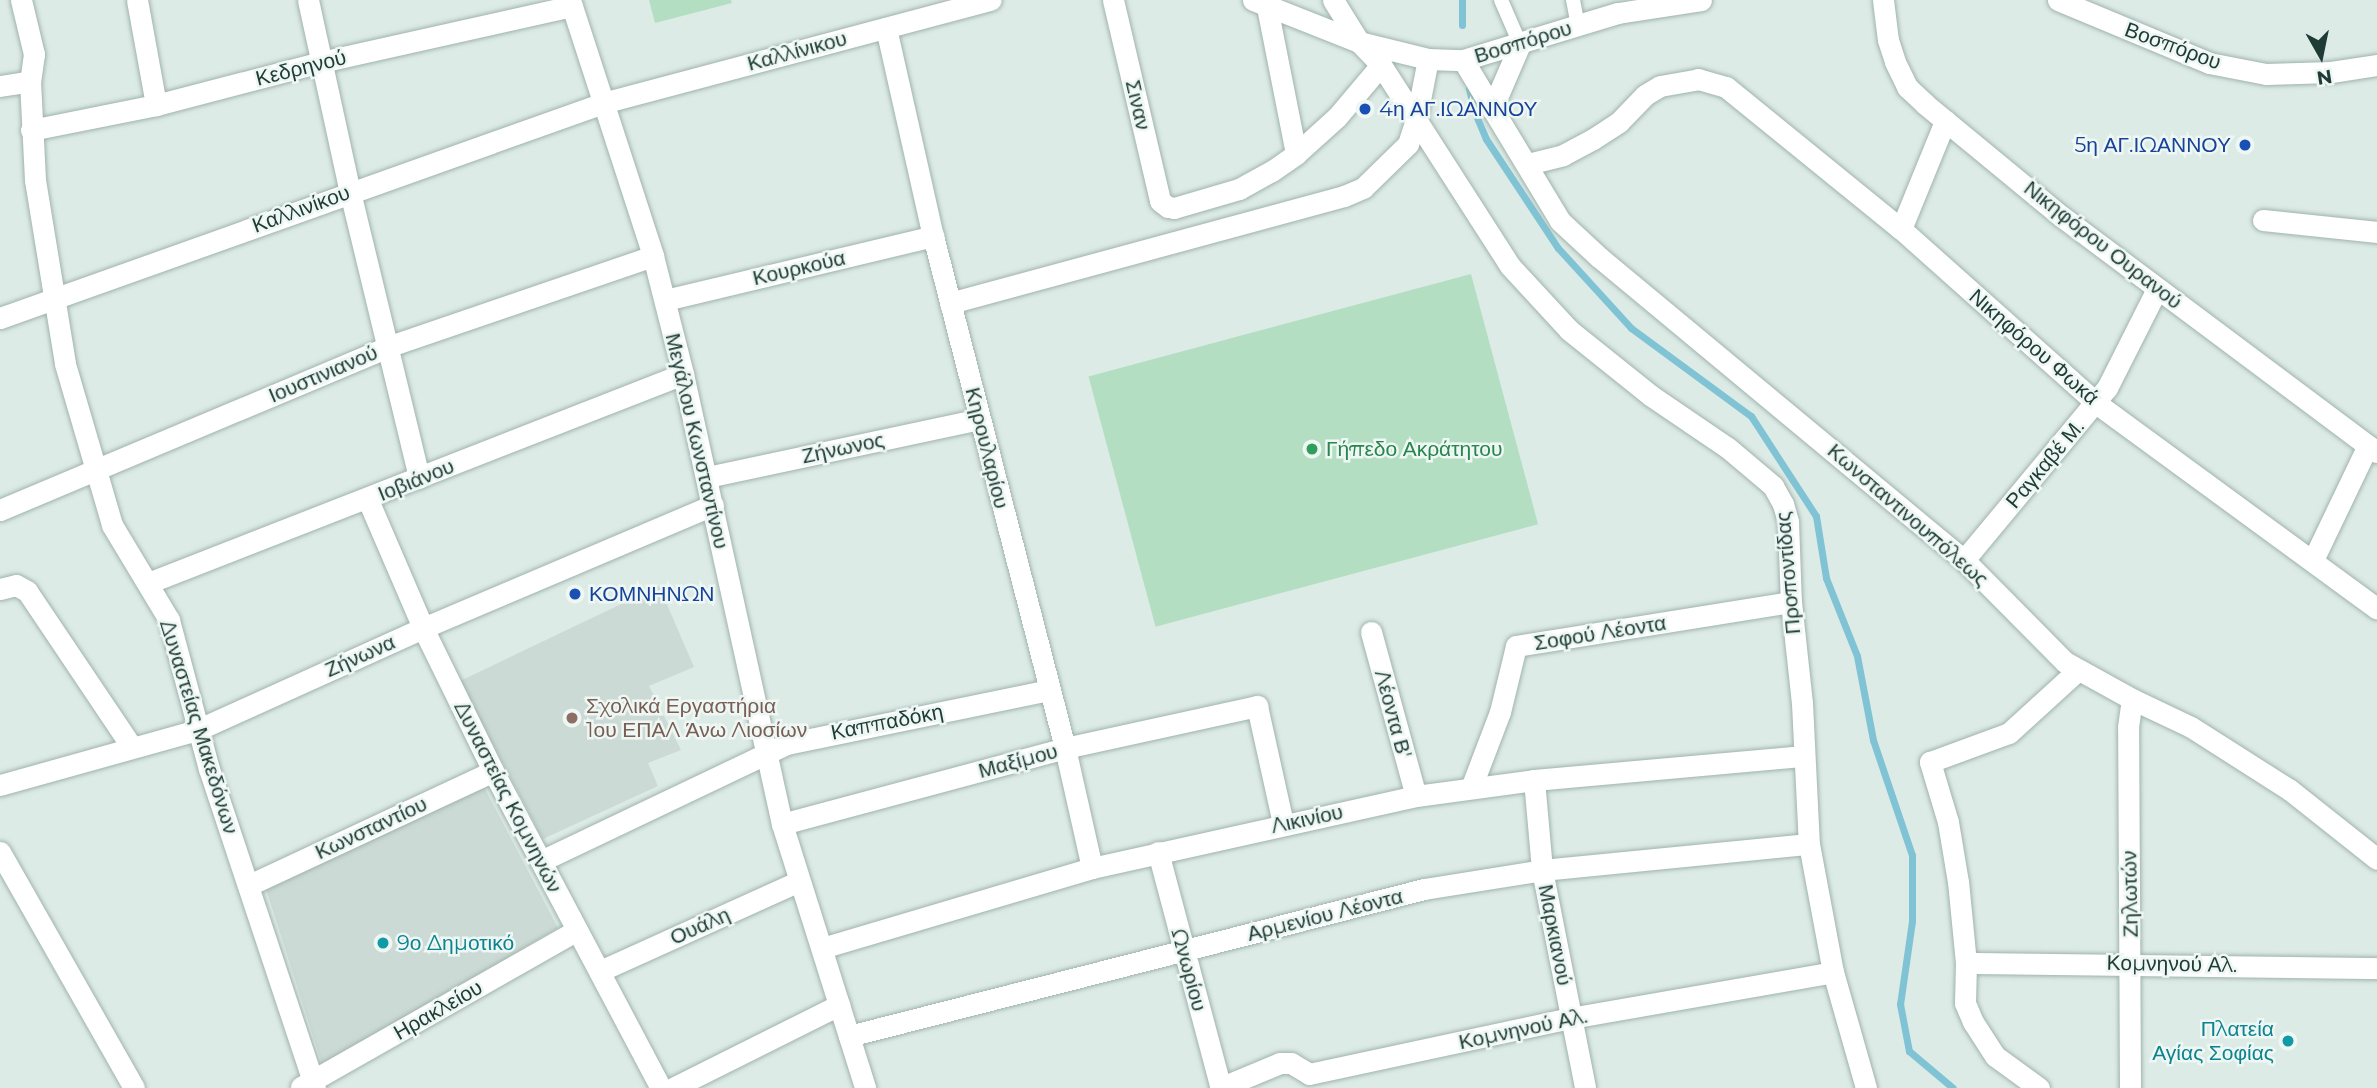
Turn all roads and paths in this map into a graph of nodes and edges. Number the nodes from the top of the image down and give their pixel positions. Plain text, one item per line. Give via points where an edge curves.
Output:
1 (20, 0) edge
2 (137, 0) edge
3 (308, 0) edge
4 (991, 0) edge
5 (1113, 0) edge
6 (1333, 0) edge
7 (1501, 0) edge
8 (1573, 0) edge
9 (1701, 0) edge
10 (1883, 0) edge
11 (2058, 0) edge
12 (1263, 2) edge
13 (571, 3) edge
14 (1578, 25) junction
15 (886, 28) junction
16 (1359, 41) junction
17 (1520, 44) junction
18 (1428, 59) junction
19 (1463, 60) junction
20 (321, 62) junction
21 (1381, 65) junction
22 (2377, 65) edge
23 (30, 81) junction
24 (0, 86) edge
25 (603, 103) junction
26 (156, 105) junction
27 (1492, 109) junction
28 (1416, 120) junction
29 (1945, 121) junction
30 (31, 130) junction
31 (1296, 155) junction
32 (1528, 164) junction
33 (349, 192) junction
34 (2263, 220) dead end
35 (1901, 229) junction
36 (2377, 232) edge
37 (933, 236) junction
38 (653, 256) junction
39 (2157, 289) junction
40 (55, 297) junction
41 (665, 300) junction
42 (950, 303) junction
43 (0, 318) edge
44 (387, 347) junction
45 (683, 374) junction
46 (2096, 403) junction
47 (979, 419) junction
48 (2373, 448) edge
49 (95, 471) junction
50 (707, 477) junction
51 (419, 478) junction
52 (368, 500) junction
53 (713, 505) junction
54 (0, 510) edge
55 (1965, 560) junction
56 (2313, 560) junction
57 (148, 583) junction
58 (8, 587) edge
59 (1791, 602) junction
60 (2377, 608) edge
61 (423, 628) junction
62 (1371, 632) dead end
63 (2078, 670) junction
64 (1049, 690) junction
65 (2132, 699) junction
66 (197, 730) junction
67 (132, 747) junction
68 (1065, 748) junction
69 (764, 754) junction
70 (1804, 756) junction
71 (492, 771) junction
72 (1534, 780) junction
73 (0, 785) edge
74 (1471, 788) junction
75 (1416, 796) junction
76 (1283, 823) junction
77 (782, 824) junction
78 (1809, 844) junction
79 (0, 852) edge
80 (1158, 852) junction
81 (2377, 859) edge
82 (541, 861) junction
83 (1092, 868) junction
84 (1542, 870) junction
85 (5, 873) edge
86 (799, 881) junction
87 (249, 885) junction
88 (576, 931) junction
89 (822, 948) junction
90 (1184, 951) junction
91 (1966, 963) junction
92 (2131, 963) junction
93 (2377, 968) edge
94 (600, 971) junction
95 (1833, 972) junction
96 (839, 1005) junction
97 (1570, 1018) junction
98 (849, 1036) junction
99 (1310, 1081) edge
100 (309, 1086) edge
101 (134, 1088) edge
102 (661, 1088) edge
103 (673, 1088) edge
104 (864, 1088) edge
105 (1221, 1088) edge
106 (1585, 1088) edge
107 (1866, 1088) edge
108 (2039, 1088) edge
109 (2130, 1088) edge

1 - 23 street, Δυναστείας Μακεδόνων via 34,54
2 - 26 street
3 - 20 street
4 - 15 street, Καλλίνικου
5 - 31 street, Σιναν via 1160,201 1174,208 1239,189
6 - 16 street, Προποντίδας
7 - 17 lane
8 - 14 lane
9 - 14 street, Βοσπόρου via 1618,13
10 - 29 street, Νικηφόρου Ουρανού via 1888,40 1907,87
11 - 22 street, Βοσπόρου via 2209,62 2266,74
12 - 16 street, Βοσπόρου
12 - 31 street
13 - 20 street, Κεδρηνού
13 - 25 street, Μεγάλου Κωνσταντίνου
14 - 17 street, Βοσπόρου
15 - 25 street, Καλλίνικου
15 - 37 street, Κηρουλαρίου
16 - 18 street, Βοσπόρου
16 - 21 street, Προποντίδας
17 - 19 street, Βοσπόρου
17 - 27 street
18 - 19 street, Βοσπόρου
18 - 28 street
19 - 27 street, Κωνσταντινουπόλεως
20 - 26 street, Κεδρηνού
20 - 33 street
21 - 28 street, Προποντίδας
21 - 31 street via 1337,117
23 - 24 street
23 - 30 street, Δυναστείας Μακεδόνων
25 - 33 street, Καλλινίκου
25 - 38 street, Μεγάλου Κωνσταντίνου
26 - 30 street, Κεδρηνού
27 - 32 street, Κωνσταντινουπόλεως
28 - 42 street via 1408,144 1398,155 1363,188 1344,197
28 - 59 street, Προποντίδας via 1510,266 1569,330 1773,486 1788,522
29 - 35 street
29 - 39 street, Νικηφόρου Ουρανού
30 - 40 street, Δυναστείας Μακεδόνων
32 - 35 street, Νικηφόρου Φωκά via 1563,155 1593,139 1660,86 1698,79 1726,87 1748,103
32 - 55 street, Κωνσταντινουπόλεως via 1560,221 1600,258
33 - 40 street, Καλλινίκου
33 - 44 street
34 - 36 street
35 - 46 street, Νικηφόρου Φωκά
37 - 41 street, Κουρκούα
37 - 42 street, Κηρουλαρίου
38 - 41 street, Μεγάλου Κωνσταντίνου
38 - 44 street, Ιουστινιανού
39 - 46 street, Ραγκαβέ Μ. via 2118,370
39 - 48 street, Νικηφόρου Ουρανού
40 - 43 street, Καλλινίκου
40 - 49 street, Δυναστείας Μακεδόνων via 65,363
41 - 45 street, Μεγάλου Κωνσταντίνου
42 - 47 street, Κηρουλαρίου
44 - 49 street, Ιουστινιανού
44 - 51 street
45 - 50 street, Μεγάλου Κωνσταντίνου
45 - 51 street, Ιοβιάνου
46 - 55 street, Ραγκαβέ Μ.
46 - 56 street, Νικηφόρου Φωκά
47 - 50 street, Ζήνωνος
47 - 64 street, Κηρουλαρίου
48 - 56 street
49 - 54 street, Ιουστινιανού
49 - 57 street, Δυναστείας Μακεδόνων via 112,526
50 - 53 street, Μεγάλου Κωνσταντίνου
51 - 52 street, Ιοβιάνου
52 - 57 street, Ιοβιάνου
52 - 61 street, Δυναστείας Κομνηνών
53 - 61 street, Ζήνωνα
53 - 69 street, Μεγάλου Κωνσταντίνου
55 - 63 street, Κωνσταντινουπόλεως via 2049,648
56 - 60 street, Νικηφόρου Φωκά
57 - 66 street, Δυναστείας Μακεδόνων via 169,620
58 - 67 street via 35,602
59 - 70 street, Προποντίδας
59 - 74 street, Σοφού Λέοντα via 1516,646 1500,712
61 - 66 street, Ζήνωνα
61 - 71 street, Δυναστείας Κομνηνών
62 - 75 street, Λέοντα Β'
63 - 65 street, Κωνσταντινουπόλεως
63 - 91 street via 2010,733 1930,762 1948,822
64 - 68 street, Κηρουλαρίου
64 - 69 street, Καππαδόκη via 796,741
65 - 81 street, Κωνσταντινουπόλεως via 2191,727 2290,790
65 - 92 street, Ζηλωτών via 2128,727
66 - 67 street, Ζήνωνα
66 - 87 street, Δυναστείας Μακεδόνων
67 - 73 street, Ζήνωνα
68 - 76 street, Μαξίμου via 1257,706
68 - 77 street, Μαξίμου
68 - 83 street, Κηρουλαρίου
69 - 77 street, Μεγάλου Κωνσταντίνου
69 - 82 street, Καππαδόκη
70 - 72 street, Λικινίου
70 - 78 street, Προποντίδας
71 - 82 street, Δυναστείας Κομνηνών
71 - 87 street, Κωνσταντίου
72 - 74 street, Λικινίου
72 - 84 street, Μαρκιανού
74 - 75 street, Λικινίου
75 - 76 street, Λικινίου
76 - 80 street, Λικινίου
77 - 86 street, Μεγάλου Κωνσταντίνου
78 - 84 street, Αρμενίου Λέοντα
78 - 95 street, Προποντίδας
79 - 85 street
80 - 83 street, Λικινίου
80 - 90 street, Ωνωρίου
82 - 88 street, Δυναστείας Κομνηνών
83 - 89 street, Λικινίου
84 - 90 street, Αρμενίου Λέοντα via 1424,889
84 - 97 street, Μαρκιανού
85 - 101 street
86 - 89 street, Μεγάλου Κωνσταντίνου
86 - 94 street, Ουάλη
87 - 100 street, Δυναστείας Μακεδόνων
88 - 94 street, Δυναστείας Κομνηνών
88 - 100 street, Ηρακλείου
89 - 96 street, Μεγάλου Κωνσταντίνου
90 - 98 street, Αρμενίου Λέοντα
90 - 105 street, Ωνωρίου
91 - 92 street, Κομνηνού Αλ.
91 - 108 street via 1965,1003 1973,1022 1995,1056
92 - 93 street, Κομνηνού Αλ.
92 - 109 street, Ζηλωτών
94 - 102 street, Δυναστείας Κομνηνών
95 - 97 street, Κομνηνού Αλ.
95 - 107 street, Προποντίδας
96 - 98 street, Μεγάλου Κωνσταντίνου
96 - 103 street
97 - 99 street, Κομνηνού Αλ.
97 - 106 street, Μαρκιανού
98 - 104 street, Μεγάλου Κωνσταντίνου
99 - 105 street, Κομνηνού Αλ. via 1291,1063 1280,1063

